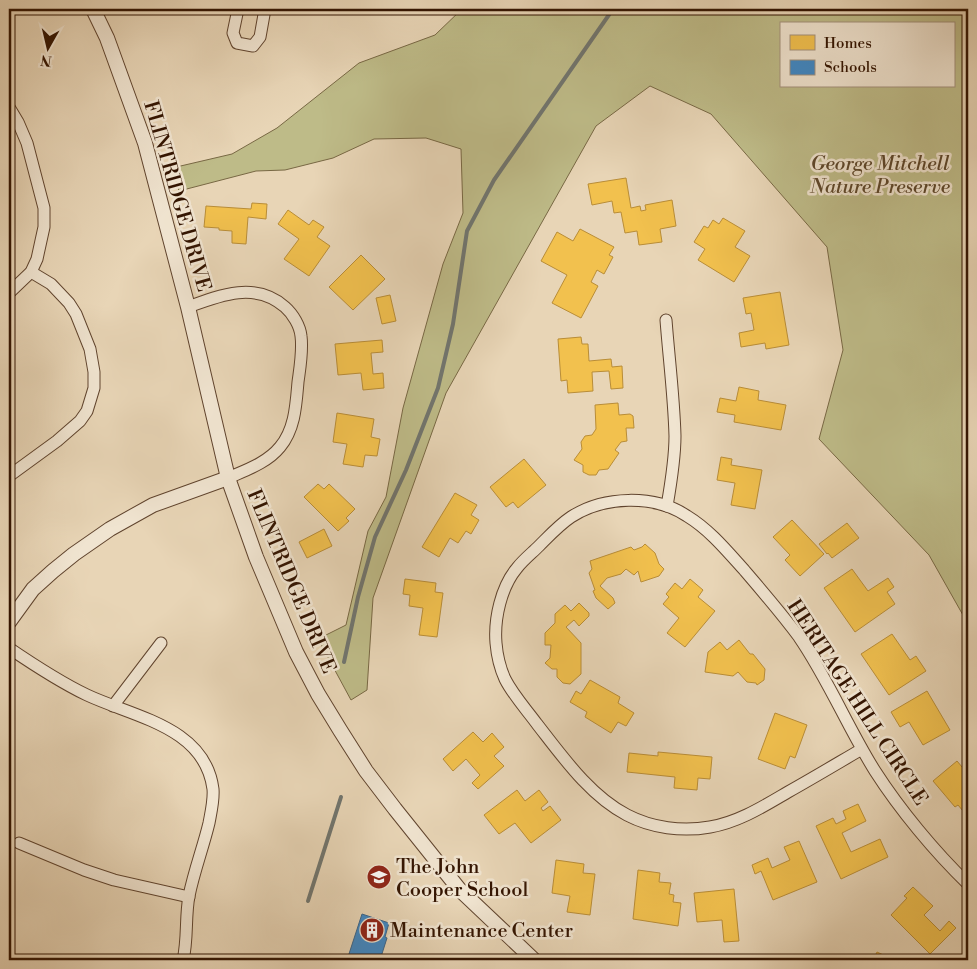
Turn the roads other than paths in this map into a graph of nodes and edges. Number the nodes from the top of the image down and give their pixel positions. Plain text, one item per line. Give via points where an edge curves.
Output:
1 (93, 9) edge
2 (238, 9) edge
3 (265, 9) edge
4 (9, 107) edge
5 (31, 272) junction
6 (9, 293) edge
7 (188, 307) junction
8 (666, 320) dead end
9 (9, 476) edge
10 (228, 478) junction
11 (667, 506) junction
12 (9, 622) edge
13 (161, 644) dead end
14 (9, 648) edge
15 (113, 706) junction
16 (862, 749) junction
17 (19, 843) dead end
18 (968, 884) edge
19 (189, 897) junction
20 (183, 960) edge
21 (534, 960) edge

1 - 7 street, FLINTRIDGE DRIVE via 118,65 145,144
2 - 3 street via 233,33 237,43 252,46 260,36
4 - 5 street via 27,143 44,208 41,244
5 - 6 street
5 - 9 street via 51,284 76,314 90,349 94,388 87,412 80,422
7 - 10 street, FLINTRIDGE DRIVE
7 - 10 street via 235,292 255,292 269,296 290,311 301,336 294,417 289,432 280,448 267,459
8 - 11 street via 675,437
10 - 12 street via 153,505 103,534 33,589
10 - 21 street, FLINTRIDGE DRIVE via 256,557 289,635 318,694 366,771 459,889
11 - 16 street, HERITAGE HILL CIRCLE via 702,526 774,605 818,668
11 - 16 street, HERITAGE HILL CIRCLE via 623,500 588,508 570,517 552,533 516,569 507,585 497,622 499,661 516,696 561,755 590,788 625,814 646,824 689,829 733,821
13 - 15 street
14 - 15 street via 86,695
15 - 19 street via 182,737 194,748 210,776 212,808
16 - 18 street, HERITAGE HILL CIRCLE via 889,792 933,848
17 - 19 street via 114,880
19 - 20 street

